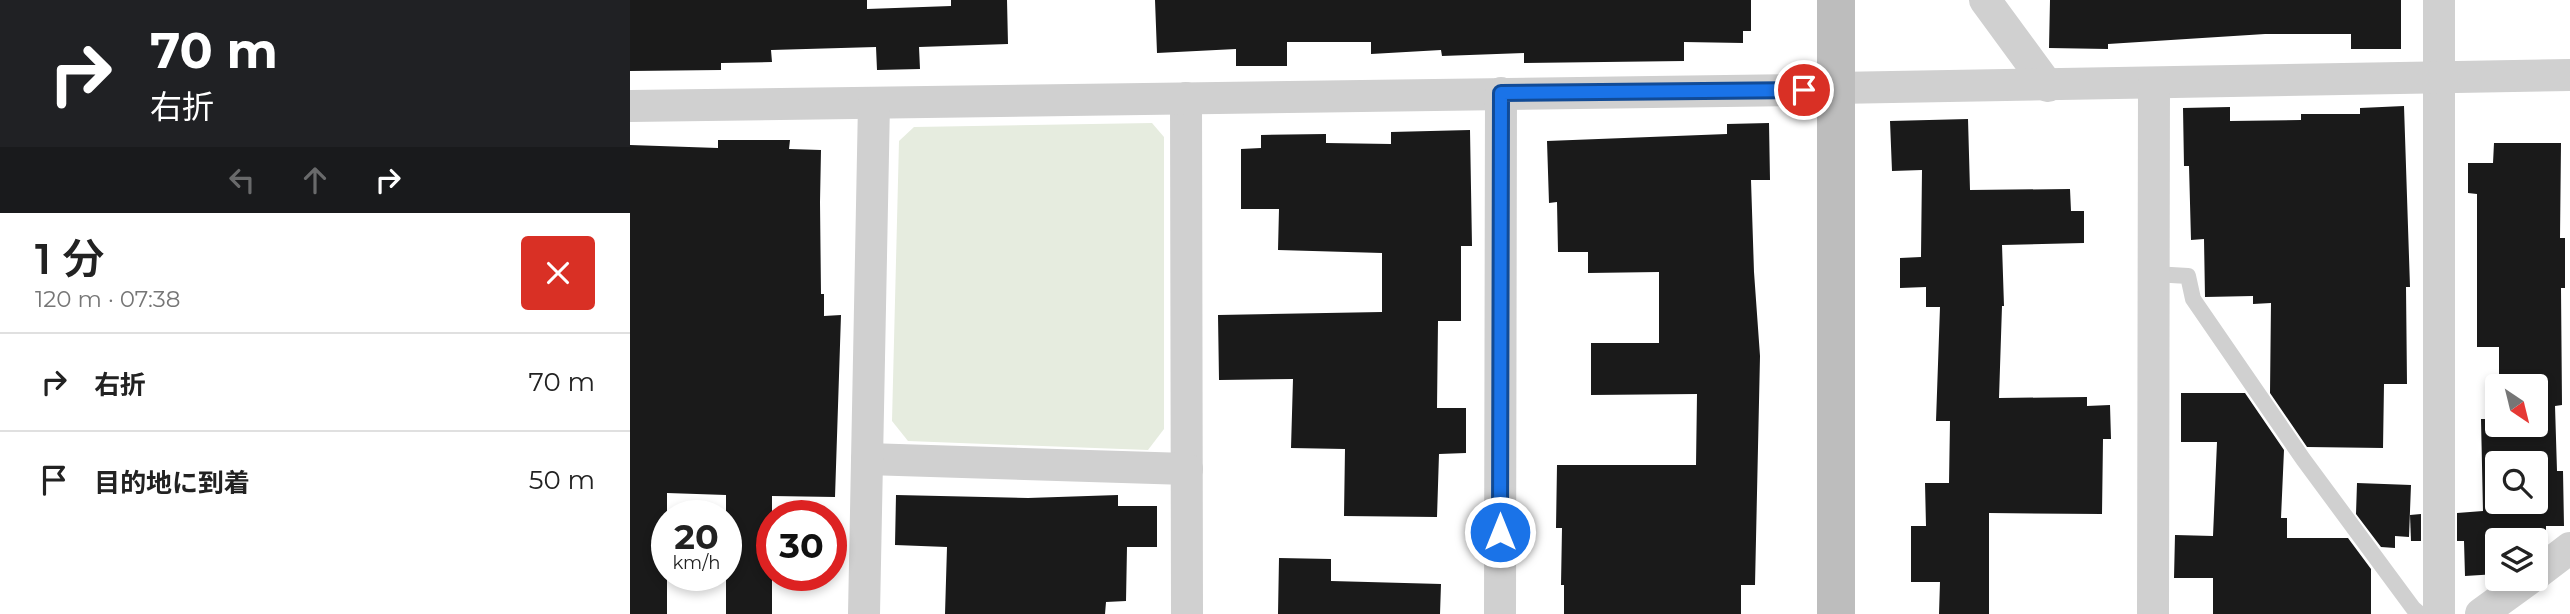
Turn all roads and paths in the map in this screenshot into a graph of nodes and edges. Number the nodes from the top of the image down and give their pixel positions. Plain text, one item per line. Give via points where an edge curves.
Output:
1 (1836, 0) edge
2 (1985, 0) edge
3 (2439, 0) edge
4 (2570, 75) edge
5 (2439, 77) junction
6 (2154, 83) junction
7 (2048, 86) junction
8 (1820, 89) junction
9 (1501, 93) junction
10 (1186, 98) junction
11 (874, 103) junction
12 (630, 106) edge
13 (2154, 274) junction
14 (867, 459) junction
15 (1187, 469) junction
16 (2570, 548) edge
17 (2548, 565) edge
18 (2513, 591) edge
19 (864, 614) edge
20 (1187, 614) edge
21 (1500, 614) edge
22 (1836, 614) edge
23 (2153, 614) edge
24 (2420, 614) edge
25 (2439, 614) edge
26 (2481, 614) edge

1 - 8 street
2 - 7 street
3 - 5 street
4 - 5 street
5 - 6 street
5 - 25 street
6 - 7 street
6 - 13 street
7 - 8 street
8 - 9 street
8 - 22 street
9 - 10 street
9 - 21 street
10 - 11 street
10 - 15 street
11 - 12 street
11 - 14 street
13 - 23 street
13 - 24 lane via 2188,276 2193,299 2295,448
14 - 15 street
14 - 19 street
15 - 20 street
16 - 17 street
18 - 26 street

